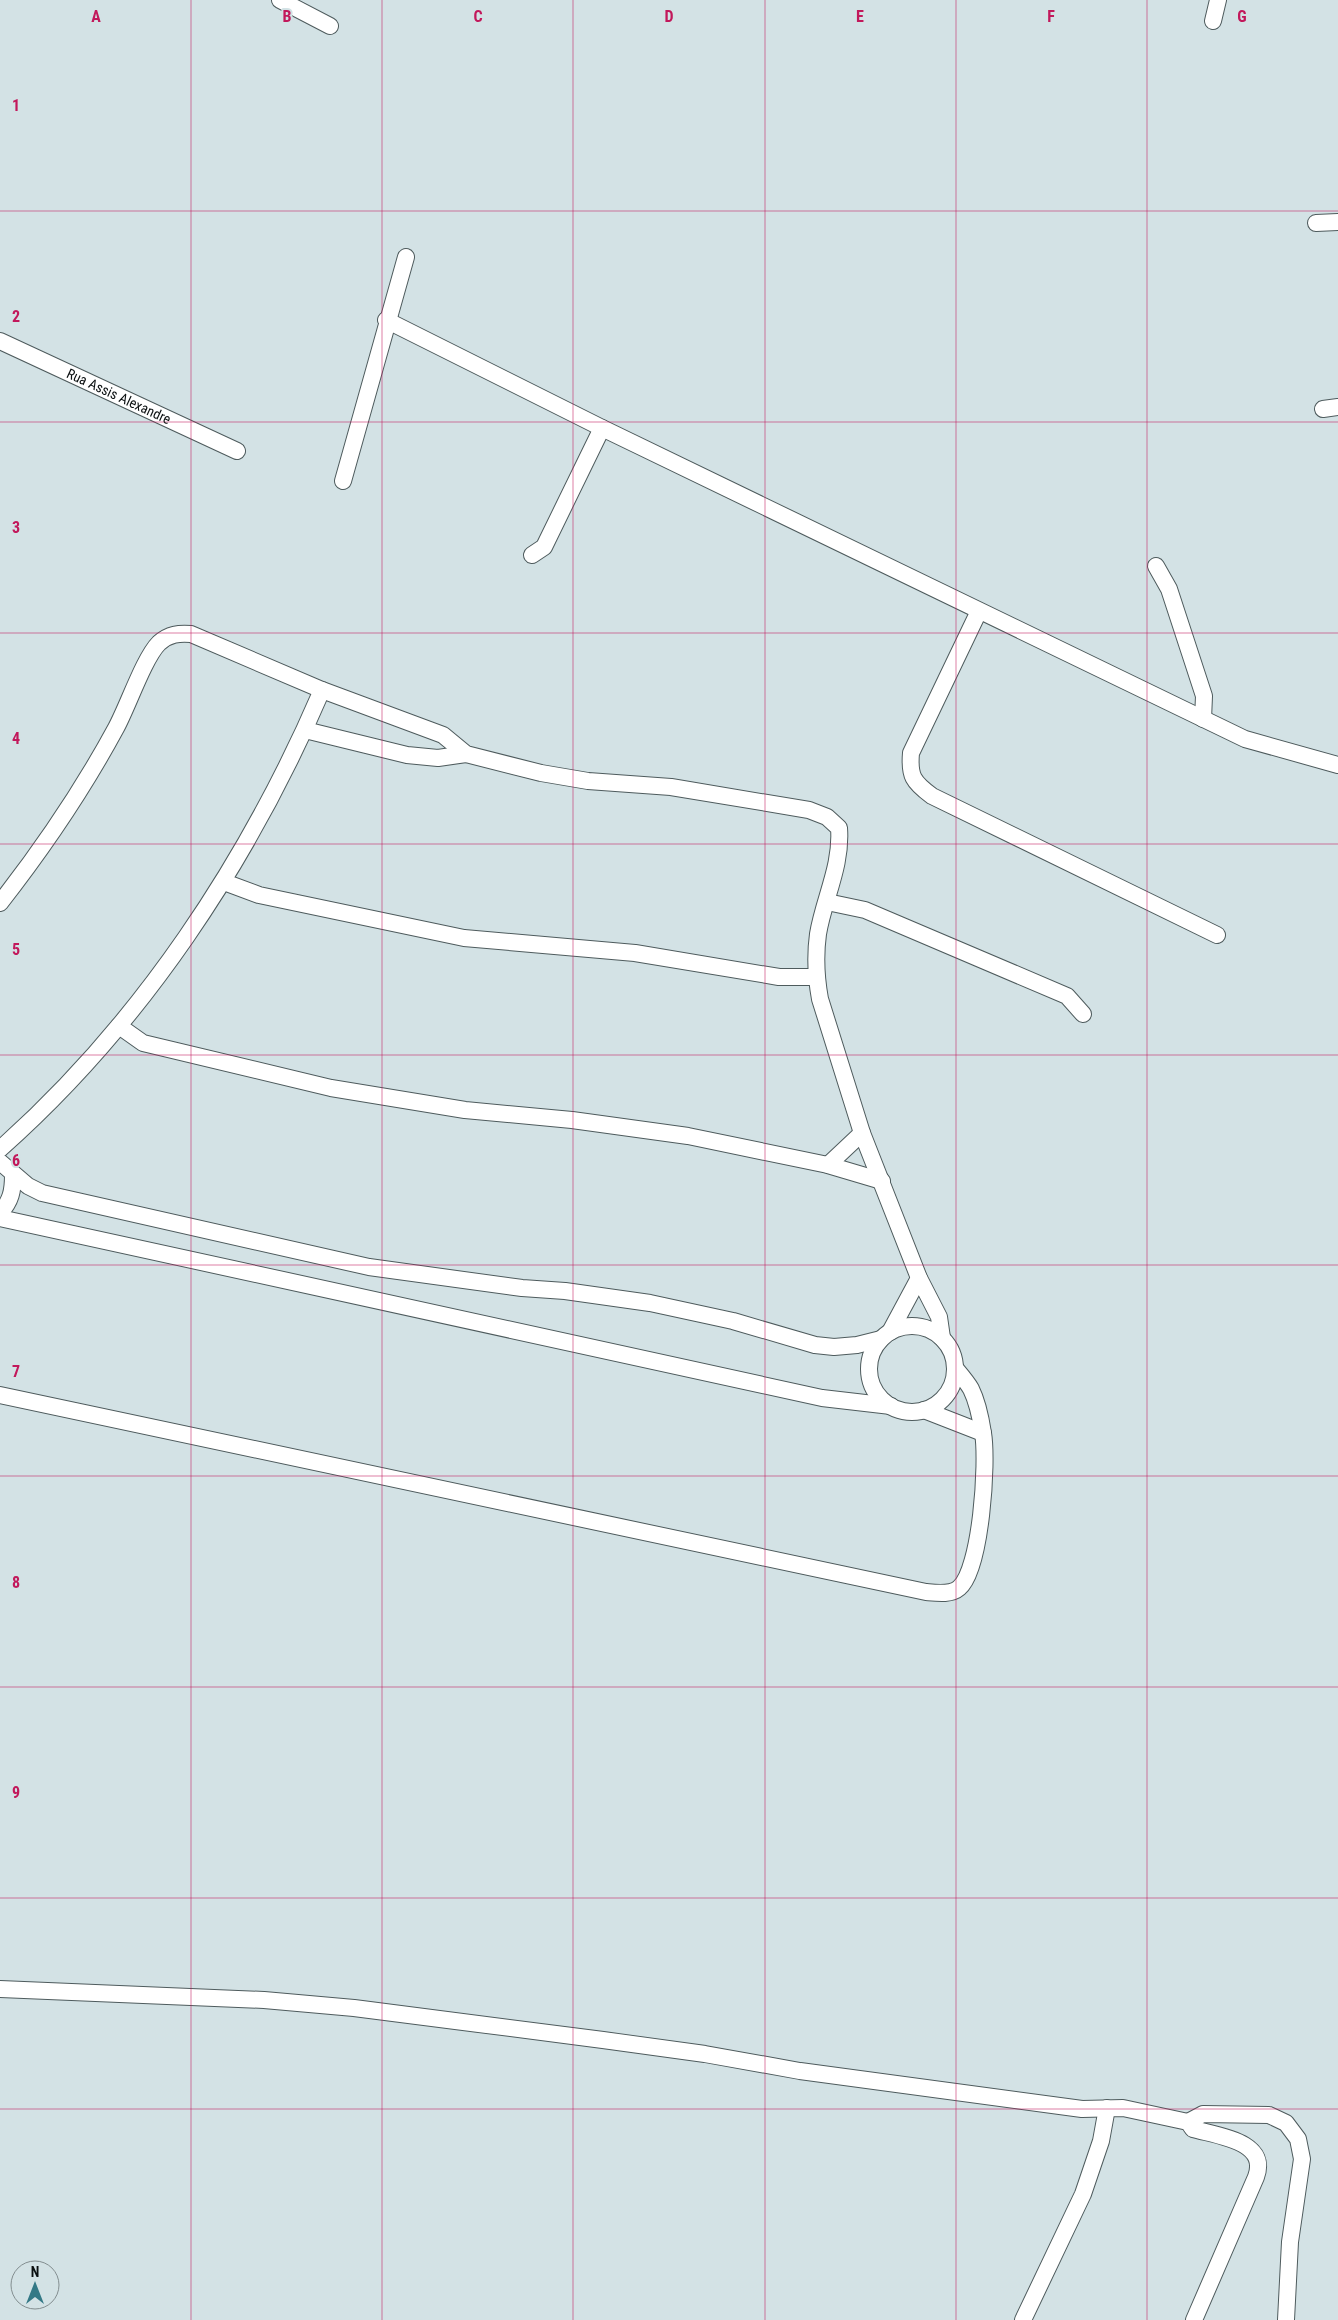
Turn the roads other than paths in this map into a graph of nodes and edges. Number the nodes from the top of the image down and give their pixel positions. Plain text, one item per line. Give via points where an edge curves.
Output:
1 (280, 0) edge
2 (1218, 0) edge
3 (1213, 21) dead end
4 (330, 26) dead end
5 (1338, 222) edge
6 (1316, 223) dead end
7 (406, 257) dead end
8 (386, 320) junction
9 (0, 341) edge
10 (602, 428) junction
11 (237, 451) dead end
12 (343, 481) dead end
13 (532, 555) dead end
14 (1156, 566) dead end
15 (979, 611) junction
16 (322, 690) junction
17 (1204, 719) junction
18 (305, 730) junction
19 (466, 754) junction
20 (1333, 765) edge
21 (224, 882) junction
22 (826, 902) junction
23 (0, 903) edge
24 (1217, 935) dead end
25 (816, 978) junction
26 (1083, 1014) dead end
27 (119, 1026) junction
28 (862, 1133) junction
29 (0, 1149) edge
30 (0, 1162) edge
31 (828, 1165) junction
32 (13, 1175) junction
33 (882, 1181) junction
34 (0, 1213) edge
35 (0, 1218) edge
36 (919, 1278) junction
37 (885, 1335) junction
38 (942, 1338) junction
39 (955, 1368) junction
40 (0, 1395) edge
41 (891, 1406) junction
42 (924, 1410) junction
43 (984, 1433) junction
44 (0, 1989) edge
45 (1107, 2108) junction
46 (1188, 2122) junction
47 (1024, 2320) edge
48 (1194, 2320) edge
49 (1286, 2320) edge

1 - 4 street
2 - 3 street
5 - 6 street
7 - 8 street
8 - 10 street
8 - 12 street
9 - 11 street, Rua Assis Alexandre
10 - 13 street via 544,547
10 - 15 street
14 - 17 street via 1169,589 1204,696
15 - 17 street
15 - 24 street via 911,753 909,770 917,785 932,796
16 - 18 street
16 - 19 street via 443,735
16 - 23 street via 191,634 169,635 153,651 117,727 64,814
17 - 20 street via 1245,739
18 - 19 street via 407,755 438,758
18 - 21 street
19 - 22 street via 541,773 588,781 714,793 809,810 827,817 839,828 840,843
21 - 25 street via 259,895 464,938 635,953 779,977
21 - 27 street via 169,962
22 - 25 street via 818,933
22 - 26 street via 865,910 1058,992 1067,996
25 - 28 street
27 - 29 street
27 - 31 street via 143,1043 332,1088 465,1110 634,1128
28 - 31 street
28 - 33 street
30 - 32 street
31 - 33 street
32 - 34 street via 13,1191
32 - 37 street via 42,1193 368,1267 650,1303 725,1319 815,1345 834,1347
33 - 36 street
35 - 41 street via 822,1398
36 - 37 street
36 - 38 street via 939,1317
37 - 38 street via 911,1326 933,1331
37 - 41 street via 870,1358 870,1380 878,1395
38 - 39 street via 953,1357
39 - 42 street via 950,1389
39 - 43 street via 971,1389
40 - 43 street via 943,1594 958,1589 966,1580 972,1563 982,1512 986,1462
41 - 42 street via 901,1410
42 - 43 street
44 - 45 street via 244,1999 354,2008 622,2042 800,2071 1082,2109
45 - 46 street via 1123,2108
45 - 47 street via 1101,2141 1083,2194
46 - 48 street via 1194,2129 1249,2147 1259,2163 1256,2177
46 - 49 street via 1203,2114 1269,2115 1286,2123 1298,2139 1302,2159 1290,2242

